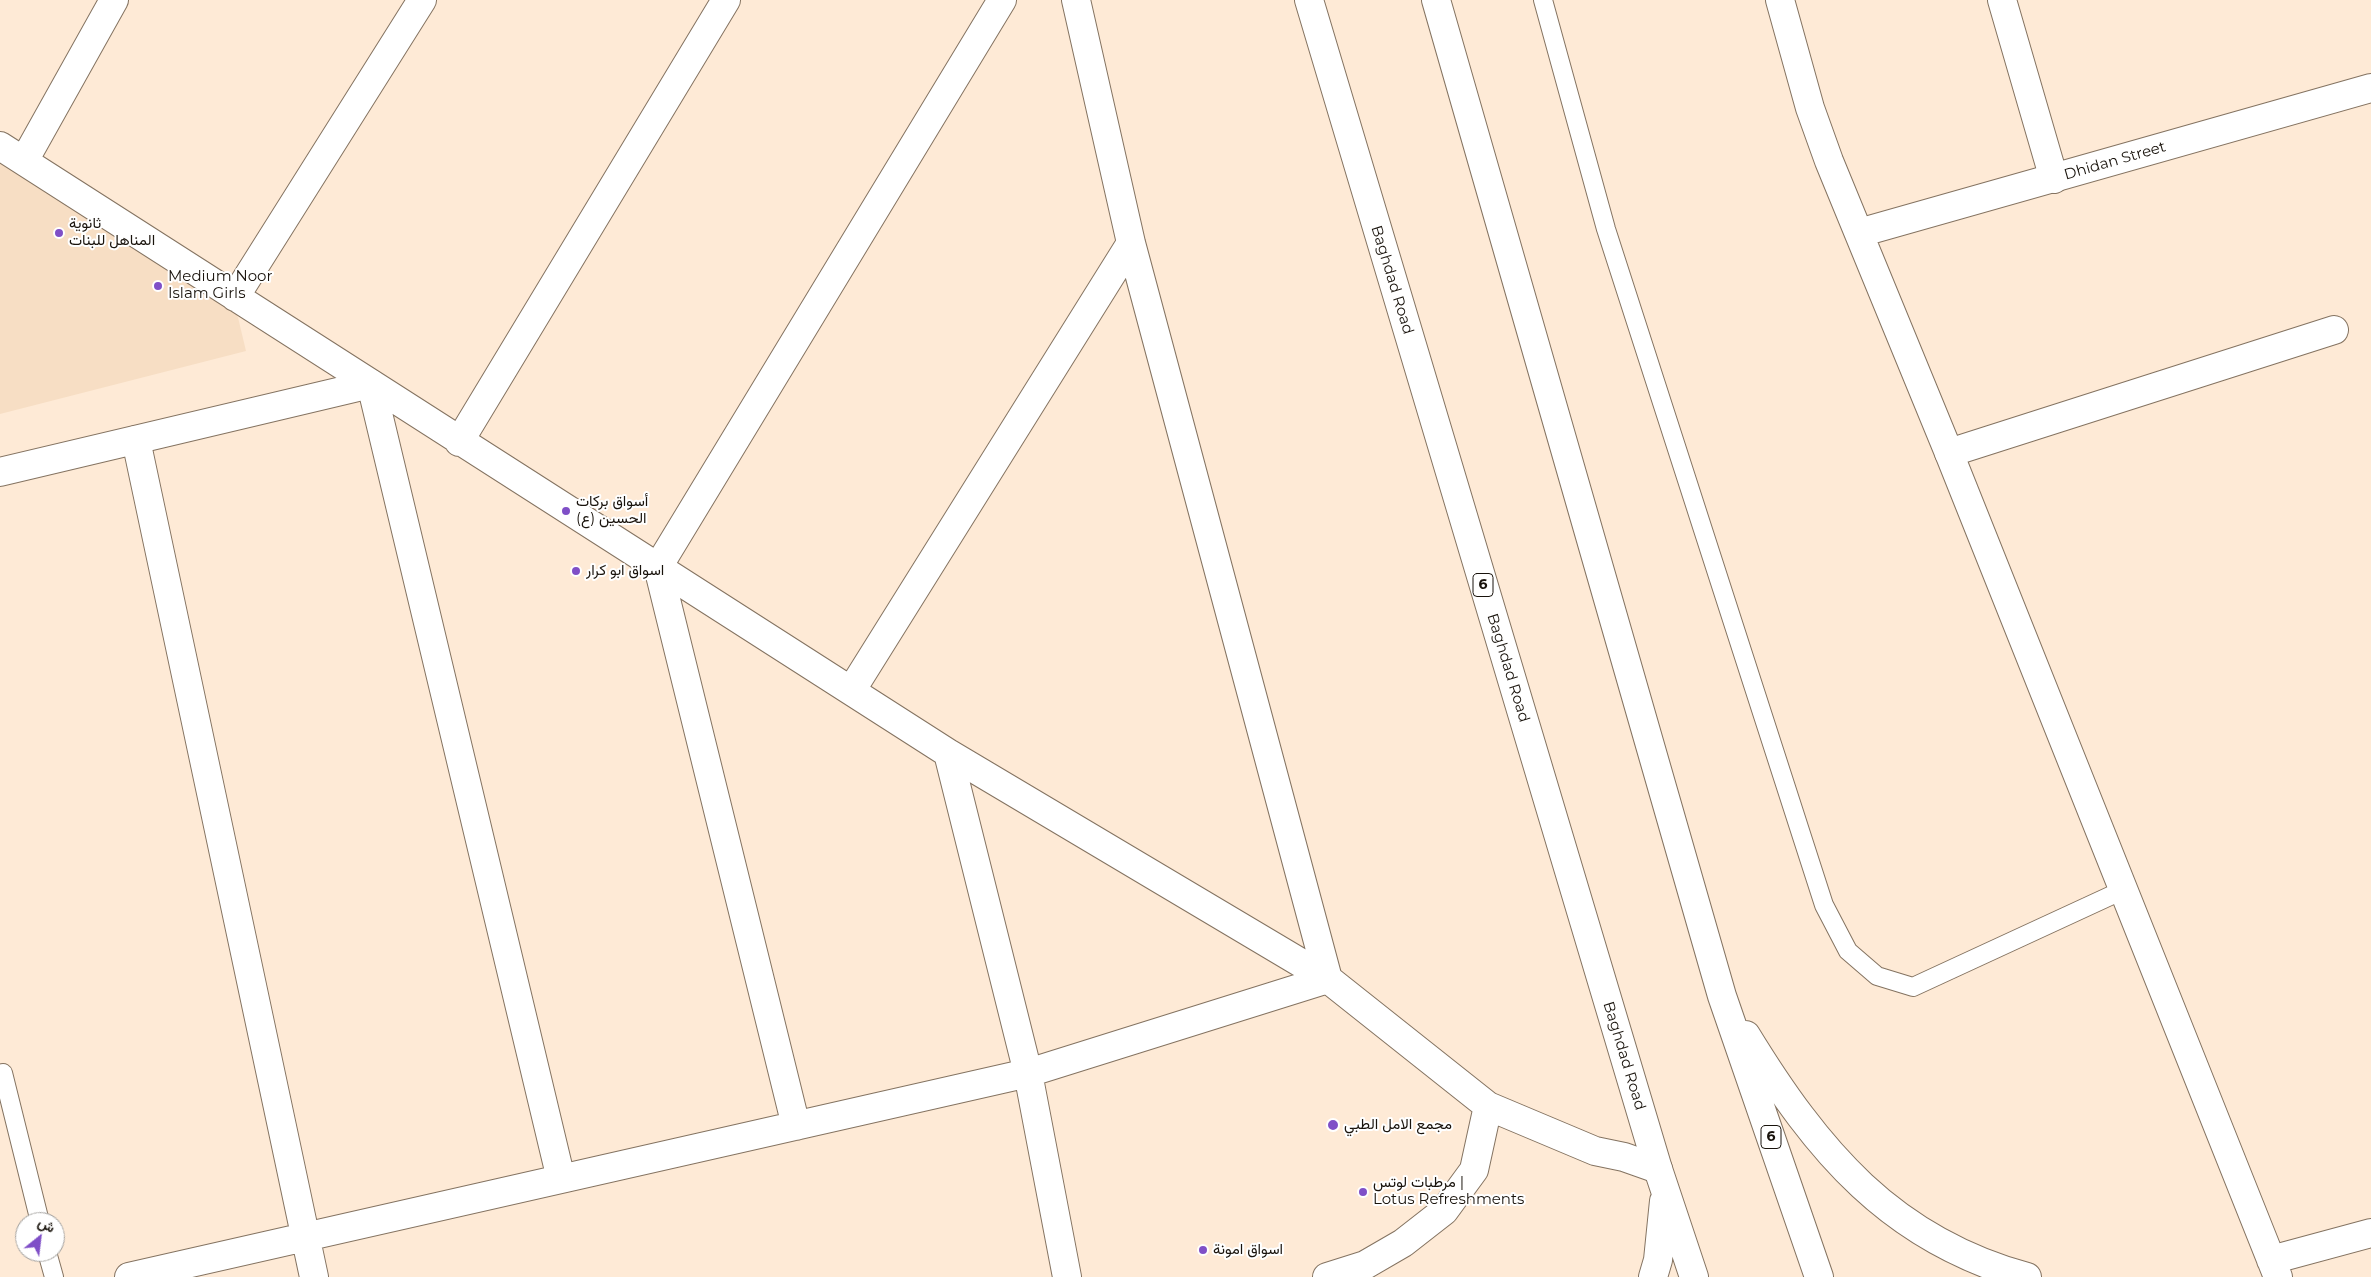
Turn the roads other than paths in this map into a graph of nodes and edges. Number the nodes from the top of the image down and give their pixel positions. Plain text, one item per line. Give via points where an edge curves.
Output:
1 (114, 0) edge
2 (422, 0) edge
3 (726, 0) edge
4 (1002, 0) edge
5 (1076, 0) edge
6 (1309, 0) edge
7 (1436, 0) edge
8 (1542, 0) edge
9 (1780, 0) edge
10 (2002, 0) edge
11 (2371, 88) edge
12 (0, 146) edge
13 (24, 161) junction
14 (2054, 179) junction
15 (1859, 234) junction
16 (1131, 243) junction
17 (235, 297) junction
18 (2334, 330) dead end
19 (371, 384) junction
20 (136, 440) junction
21 (459, 442) junction
22 (1949, 454) junction
23 (0, 472) edge
24 (658, 567) junction
25 (851, 691) junction
26 (948, 753) junction
27 (2123, 890) junction
28 (1328, 979) junction
29 (1722, 996) junction
30 (3, 1073) dead end
31 (1028, 1073) junction
32 (1488, 1106) junction
33 (796, 1126) junction
34 (1661, 1178) junction
35 (561, 1179) junction
36 (38, 1212) edge
37 (2371, 1234) edge
38 (306, 1237) junction
39 (50, 1262) edge
40 (2274, 1269) edge
41 (54, 1277) edge
42 (129, 1277) edge
43 (314, 1277) edge
44 (1067, 1277) edge
45 (1327, 1277) edge
46 (1653, 1277) edge
47 (1694, 1277) edge
48 (1819, 1277) edge
49 (2027, 1277) edge

1 - 13 main road
2 - 17 main road
3 - 21 main road
4 - 24 main road
5 - 16 main road
6 - 34 main road, Baghdad Road / 6
7 - 29 main road, 6
8 - 27 lane via 1606,229 1824,905 1848,951 1877,976 1913,987
9 - 15 main road via 1810,108
10 - 14 main road
11 - 14 main road, Dhidan Street
12 - 13 main road
13 - 17 main road
14 - 15 main road, Dhidan Street
15 - 22 main road
16 - 25 main road
16 - 28 main road
17 - 19 main road
18 - 22 main road
19 - 20 main road
19 - 21 main road
19 - 35 main road
20 - 23 main road
20 - 38 main road
21 - 24 main road
22 - 27 main road
24 - 25 main road
24 - 33 main road
25 - 26 main road
26 - 28 main road
26 - 31 main road
27 - 40 main road
28 - 31 main road
28 - 32 main road
29 - 48 main road, 6
29 - 49 main road via 1802,1120 1837,1163 1879,1203 1928,1236 1981,1262
30 - 36 lane
31 - 33 main road
31 - 44 main road
32 - 34 main road via 1595,1151 1624,1157
32 - 45 main road via 1474,1170 1444,1211 1404,1244 1365,1265
33 - 35 main road
34 - 46 main road via 1664,1216
34 - 47 main road, Baghdad Road / 6
35 - 38 main road
37 - 40 main road
38 - 42 main road
38 - 43 main road
39 - 41 lane

